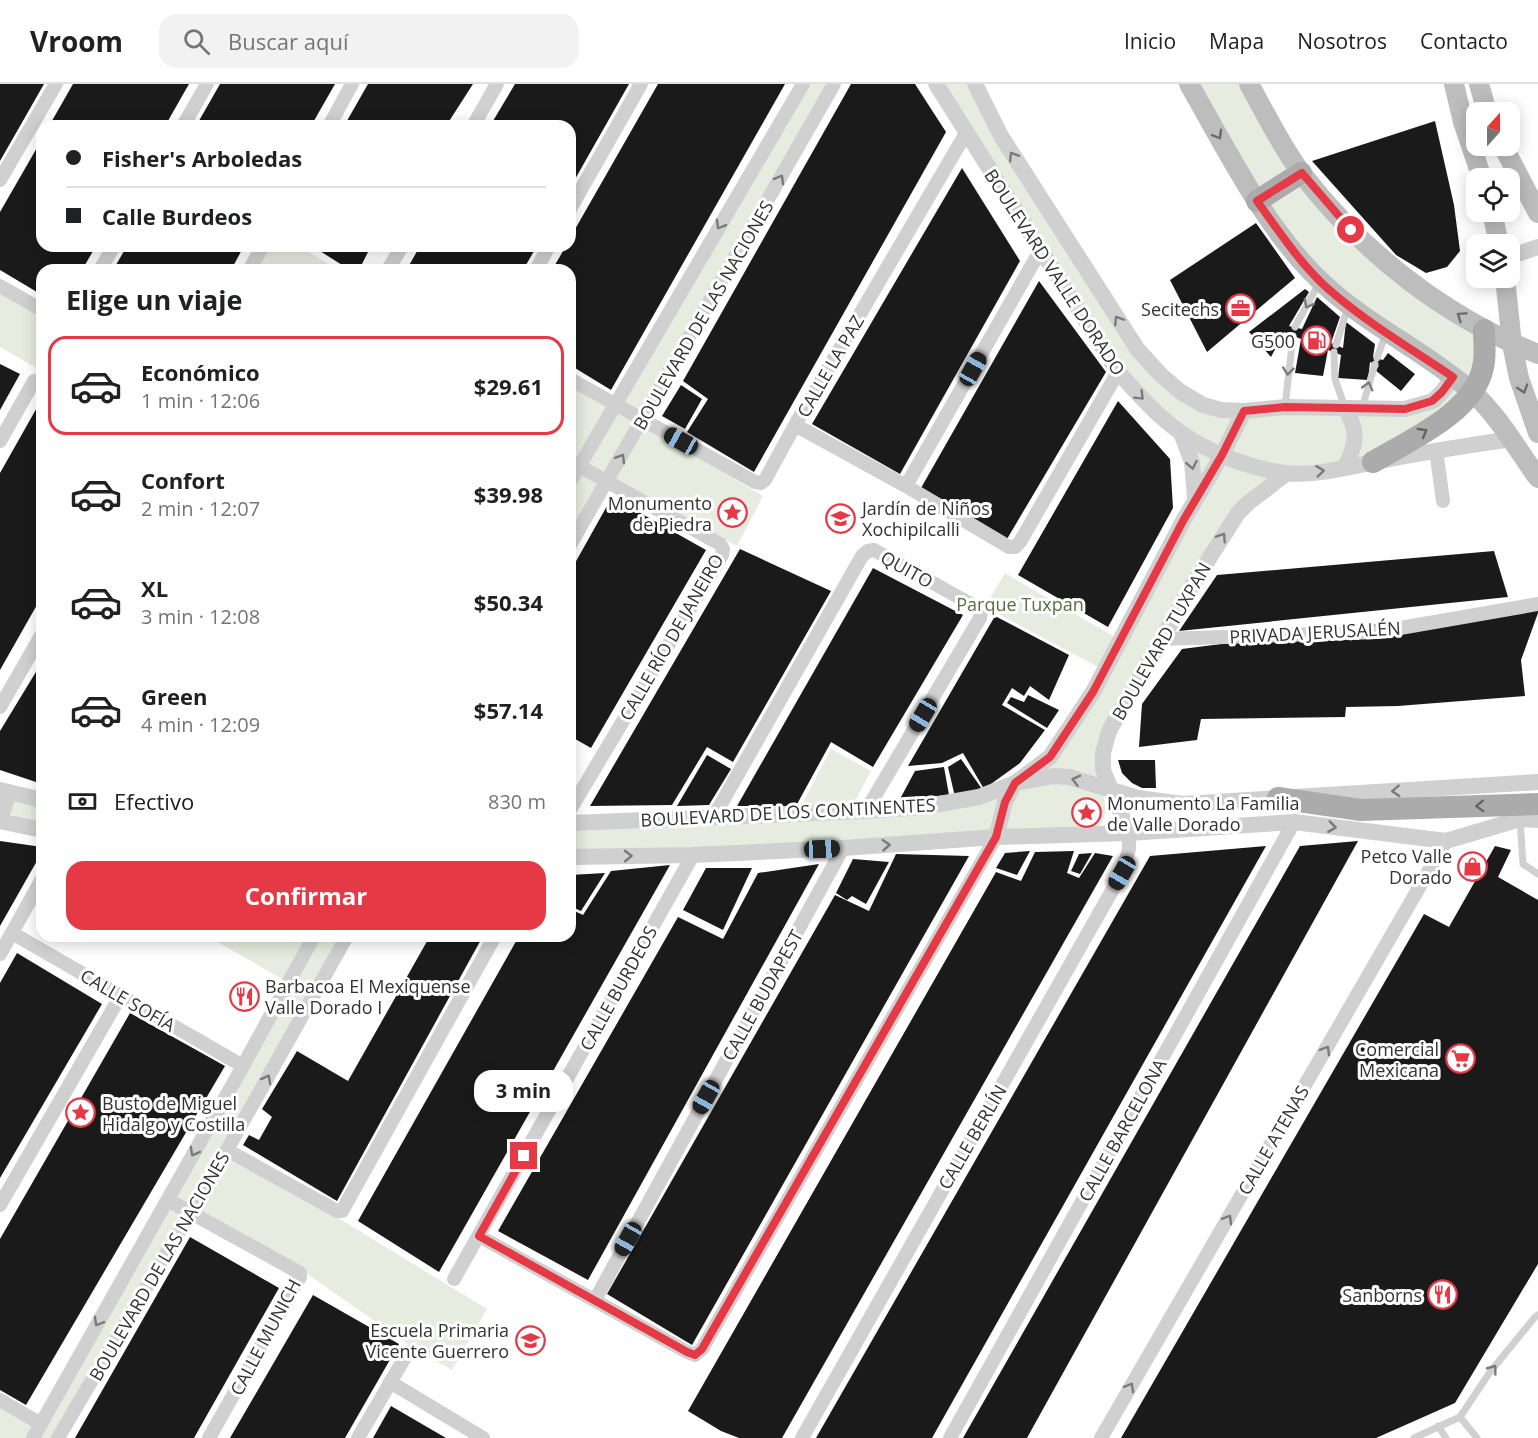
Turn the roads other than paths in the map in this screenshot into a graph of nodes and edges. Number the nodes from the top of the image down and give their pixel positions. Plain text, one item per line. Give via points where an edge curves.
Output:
1 (57, 84) edge
2 (207, 84) edge
3 (352, 84) edge
4 (497, 84) edge
5 (641, 84) edge
6 (803, 84) edge
7 (834, 84) edge
8 (936, 84) edge
9 (975, 84) edge
10 (1189, 84) edge
11 (1249, 84) edge
12 (1454, 84) edge
13 (1479, 84) edge
14 (1484, 102) edge
15 (186, 120) edge
16 (332, 120) edge
17 (476, 120) edge
18 (966, 133) junction
19 (1508, 156) edge
20 (1479, 168) edge
21 (1302, 173) junction
22 (0, 180) edge
23 (576, 198) edge
24 (1257, 201) junction
25 (1538, 213) edge
26 (1538, 247) edge
27 (1040, 251) junction
28 (1520, 253) edge
29 (1320, 280) junction
30 (0, 286) edge
31 (1505, 288) edge
32 (1349, 305) junction
33 (36, 307) edge
34 (1296, 327) dead end
35 (1484, 330) junction
36 (1386, 332) junction
37 (1293, 336) dead end
38 (1512, 344) junction
39 (1538, 354) edge
40 (1118, 372) junction
41 (1453, 377) junction
42 (576, 382) edge
43 (36, 386) edge
44 (1472, 392) junction
45 (614, 404) junction
46 (1285, 407) junction
47 (1354, 408) junction
48 (1244, 411) junction
49 (643, 420) junction
50 (795, 425) junction
51 (1181, 433) junction
52 (1538, 433) edge
53 (1511, 440) junction
54 (0, 441) edge
55 (1436, 450) junction
56 (1222, 455) junction
57 (576, 462) edge
58 (1373, 462) junction
59 (576, 465) edge
60 (1345, 467) junction
61 (1287, 473) junction
62 (1538, 478) edge
63 (606, 482) junction
64 (906, 486) junction
65 (1195, 498) junction
66 (1443, 501) dead end
67 (576, 534) edge
68 (1538, 604) edge
69 (1162, 639) junction
70 (36, 644) edge
71 (0, 707) edge
72 (1538, 782) edge
73 (1015, 783) junction
74 (4, 791) edge
75 (1110, 791) junction
76 (1278, 798) junction
77 (36, 799) edge
78 (576, 800) edge
79 (1538, 804) edge
80 (866, 811) junction
81 (713, 818) junction
82 (1520, 819) junction
83 (1538, 820) edge
84 (0, 821) edge
85 (1293, 822) junction
86 (576, 823) edge
87 (36, 829) edge
88 (1129, 832) junction
89 (996, 837) junction
90 (1446, 842) junction
91 (843, 848) junction
92 (693, 855) junction
93 (576, 857) edge
94 (1538, 874) edge
95 (36, 890) edge
96 (12, 933) junction
97 (311, 942) edge
98 (344, 942) edge
99 (492, 942) edge
100 (0, 954) edge
101 (121, 995) junction
102 (243, 1066) junction
103 (227, 1150) junction
104 (168, 1200) junction
105 (0, 1205) edge
106 (190, 1213) junction
107 (479, 1236) junction
108 (454, 1279) dead end
109 (595, 1300) junction
110 (1538, 1315) edge
111 (408, 1352) dead end
112 (390, 1382) junction
113 (0, 1400) edge
114 (1460, 1417) junction
115 (41, 1424) junction
116 (1438, 1426) junction
117 (33, 1438) edge
118 (58, 1438) edge
119 (209, 1438) edge
120 (358, 1438) edge
121 (483, 1438) edge
122 (802, 1438) edge
123 (950, 1438) edge
124 (1101, 1438) edge
125 (1414, 1438) edge
126 (1446, 1438) edge
127 (1477, 1438) edge

1 - 22 street
2 - 15 street
3 - 16 street
4 - 17 street
5 - 23 street
6 -> 45 street, BOULEVARD DE LAS NACIONES
49 -> 7 street, BOULEVARD DE LAS NACIONES
8 - 18 street, BOULEVARD VALLE DORADO
48 -> 9 street, BOULEVARD VALLE DORADO via 1203,405 1181,392 1138,350 1001,136
10 -> 24 main road
11 - 21 main road
12 - 20 main road
13 - 14 main road
18 - 27 street, BOULEVARD VALLE DORADO
18 - 50 street, CALLE LA PAZ
19 - 25 main road
21 - 24 main road
35 -> 21 main road via 1383,260
24 - 29 main road
26 - 28 street
27 - 40 street, BOULEVARD VALLE DORADO
27 - 64 street
29 - 32 main road
29 -> 34 lane
30 - 33 street
31 - 38 main road
32 - 36 main road
32 - 47 lane via 1335,349 1335,379
35 - 38 main road
35 - 44 main road via 1483,368
36 - 41 main road
47 -> 36 lane
37 -> 46 lane
38 - 39 main road
38 -> 52 main road
40 -> 51 street, BOULEVARD VALLE DORADO
40 - 64 street via 1015,547
41 - 44 main road
41 - 47 street, BOULEVARD VALLE DORADO via 1432,401 1421,405 1405,409
42 - 45 street
43 - 54 street
44 - 53 main road
58 -> 44 main road via 1432,427
45 - 49 street
45 - 57 street, BOULEVARD DE LAS NACIONES
46 - 47 street, BOULEVARD VALLE DORADO
46 - 48 street, BOULEVARD VALLE DORADO
47 - 60 street via 1355,443
48 - 56 street, BOULEVARD TUXPAN
49 - 50 street, CALLE LA PAZ via 761,483
63 -> 49 street, BOULEVARD DE LAS NACIONES
50 - 64 street
51 - 56 street, BOULEVARD VALLE DORADO
51 -> 65 street via 1192,462
53 - 55 street, BOULEVARD VALLE DORADO
53 - 62 main road
55 - 58 street, BOULEVARD VALLE DORADO
55 - 66 street
56 - 61 street, BOULEVARD VALLE DORADO
56 - 65 street, BOULEVARD TUXPAN
58 - 60 street, BOULEVARD VALLE DORADO
59 - 63 street
61 -> 60 street, BOULEVARD VALLE DORADO
69 -> 61 street, BOULEVARD TUXPAN via 1242,508
63 - 67 street, BOULEVARD DE LAS NACIONES
63 - 78 street, CALLE RÍO DE JANEIRO via 723,549
65 - 73 street, BOULEVARD TUXPAN via 1093,692 1050,757
68 - 69 street, PRIVADA JERUSALÉN via 1377,632
69 - 75 street, BOULEVARD TUXPAN via 1109,731 1103,770
70 - 71 street
72 -> 76 street, BOULEVARD DE LOS CONTINENTES
75 -> 73 street, BOULEVARD DE LOS CONTINENTES via 1069,777
73 - 80 street, BOULEVARD DE LOS CONTINENTES via 979,797
73 - 89 street, BOULEVARD TUXPAN via 1005,802
74 - 77 street
74 - 84 street
75 - 76 street, BOULEVARD DE LOS CONTINENTES via 1183,804
75 - 88 street, BOULEVARD TUXPAN
79 -> 76 main road via 1361,810
80 - 81 street, BOULEVARD DE LOS CONTINENTES
80 - 81 street, QUITO via 981,612 874,550 862,556
81 - 86 street, BOULEVARD DE LOS CONTINENTES
82 - 83 street, BOULEVARD DE LOS CONTINENTES
82 - 90 street, BOULEVARD DE LOS CONTINENTES
82 - 94 lane via 1522,864
84 - 87 street
85 - 88 street, BOULEVARD DE LOS CONTINENTES
85 -> 90 street, BOULEVARD DE LOS CONTINENTES
85 - 123 street, CALLE BARCELONA
88 - 89 street, BOULEVARD DE LOS CONTINENTES
88 - 122 street, CALLE BERLÍN via 1122,873
91 -> 89 street, BOULEVARD DE LOS CONTINENTES
89 - 109 street via 702,1349 695,1355 687,1352
124 -> 90 street, CALLE ATENAS
91 - 92 street, BOULEVARD DE LOS CONTINENTES
91 - 109 street, CALLE BUDAPEST
93 -> 92 street, BOULEVARD DE LOS CONTINENTES
92 - 107 street, CALLE BURDEOS
95 - 96 street
96 - 100 street
96 - 101 street, CALLE SOFÍA
97 - 102 street, BOULEVARD DE LAS NACIONES
103 -> 98 street, BOULEVARD DE LAS NACIONES
99 - 103 street via 342,1211
101 - 102 street, CALLE SOFÍA
101 - 105 street
102 -> 104 street, BOULEVARD DE LAS NACIONES
103 - 106 street, BOULEVARD DE LAS NACIONES
104 - 106 street, CALLE MUNICH
104 -> 115 street, BOULEVARD DE LAS NACIONES
106 - 118 street, BOULEVARD DE LAS NACIONES
106 - 119 street, CALLE MUNICH via 300,1273
107 - 108 street, CALLE BURDEOS
107 - 109 street
114 -> 110 lane via 1497,1363
111 - 112 street
112 - 120 street
112 - 121 street
113 - 115 street
114 - 116 lane
114 - 127 lane
115 - 117 street, BOULEVARD DE LAS NACIONES
116 - 125 lane
116 - 126 lane

